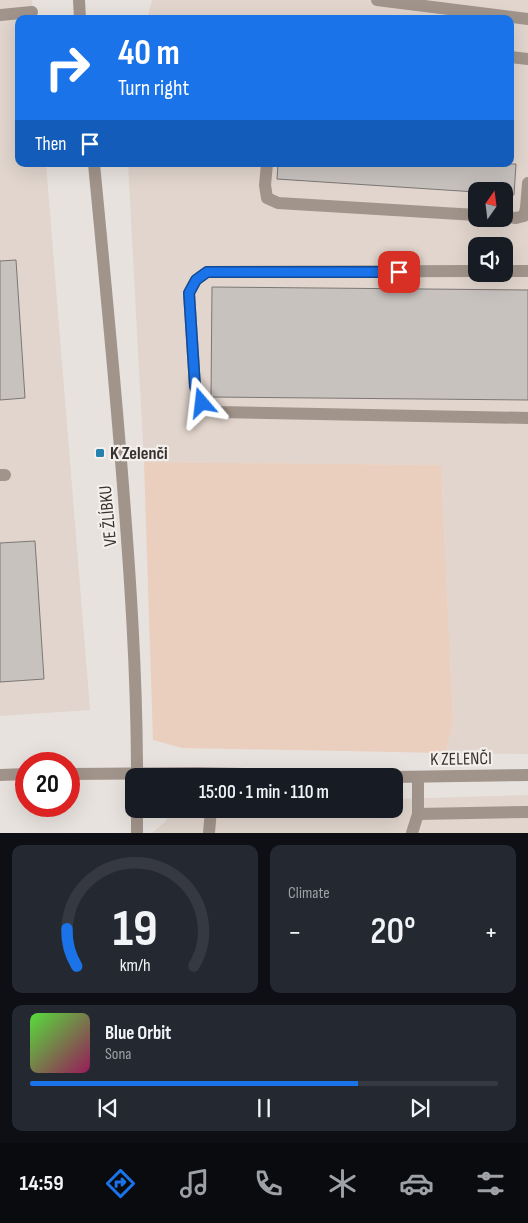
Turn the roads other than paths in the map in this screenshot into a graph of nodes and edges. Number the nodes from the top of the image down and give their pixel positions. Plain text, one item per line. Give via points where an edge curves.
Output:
1 (377, 0) edge
2 (32, 12) dead end
3 (0, 15) edge
4 (496, 15) edge
5 (514, 17) edge
6 (528, 19) edge
7 (514, 57) edge
8 (528, 58) edge
9 (94, 167) edge
10 (267, 167) edge
11 (528, 183) edge
12 (468, 215) edge
13 (513, 218) edge
14 (468, 271) edge
15 (513, 271) edge
16 (528, 271) edge
17 (528, 418) edge
18 (137, 768) edge
19 (15, 774) edge
20 (80, 774) edge
21 (125, 774) edge
22 (0, 775) edge
23 (528, 775) edge
24 (403, 777) edge
25 (418, 777) junction
26 (528, 812) edge
27 (418, 814) junction
28 (137, 818) edge
29 (210, 818) edge
30 (137, 833) edge
31 (209, 833) edge
32 (412, 833) edge

1 - 4 street
2 - 3 street
5 - 6 street
7 - 8 street
9 - 18 street, VE ŽLÍBKU via 129,562
10 - 12 street via 266,198 278,203
11 - 13 street via 524,216
14 - 17 street via 207,272 196,280 189,293 195,386 202,403 220,412
15 - 16 street
19 - 22 street
20 - 21 street
23 - 25 street, K ZELENČI
24 - 25 street, K ZELENČI
25 - 27 street
26 - 27 street
27 - 32 street
28 - 30 street
29 - 31 street

